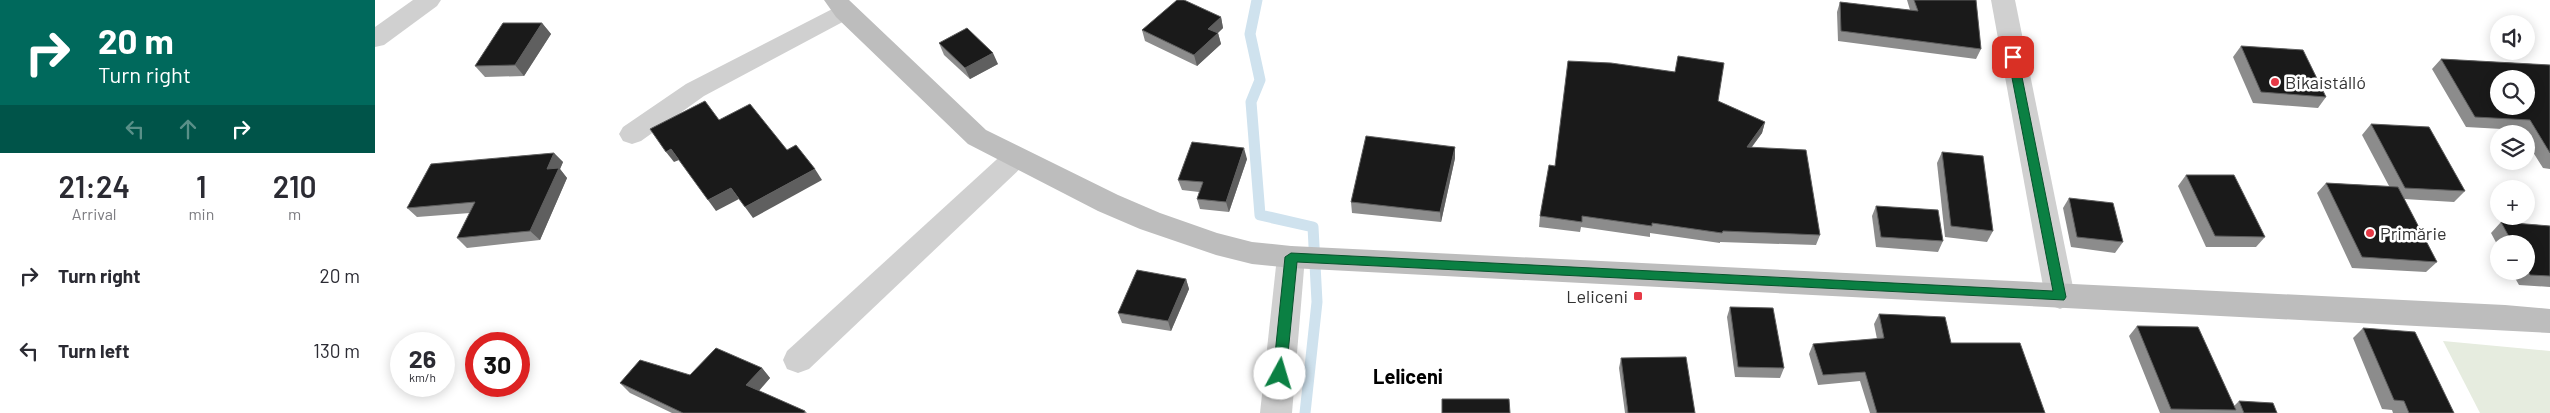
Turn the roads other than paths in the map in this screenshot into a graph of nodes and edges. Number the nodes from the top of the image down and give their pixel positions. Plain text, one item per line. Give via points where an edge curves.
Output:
1 (429, 0) edge
2 (2003, 0) edge
3 (840, 5) edge
4 (375, 39) edge
5 (632, 134) dead end
6 (1016, 157) junction
7 (1310, 258) junction
8 (2060, 297) junction
9 (2550, 321) edge
10 (799, 360) dead end
11 (1276, 413) edge

1 - 4 street
2 - 8 street
3 - 5 street via 695,90
3 - 6 main road via 977,136
6 - 7 main road via 1108,203 1216,244 1251,253
6 - 10 street
7 - 8 main road
7 - 11 street
8 - 9 main road

